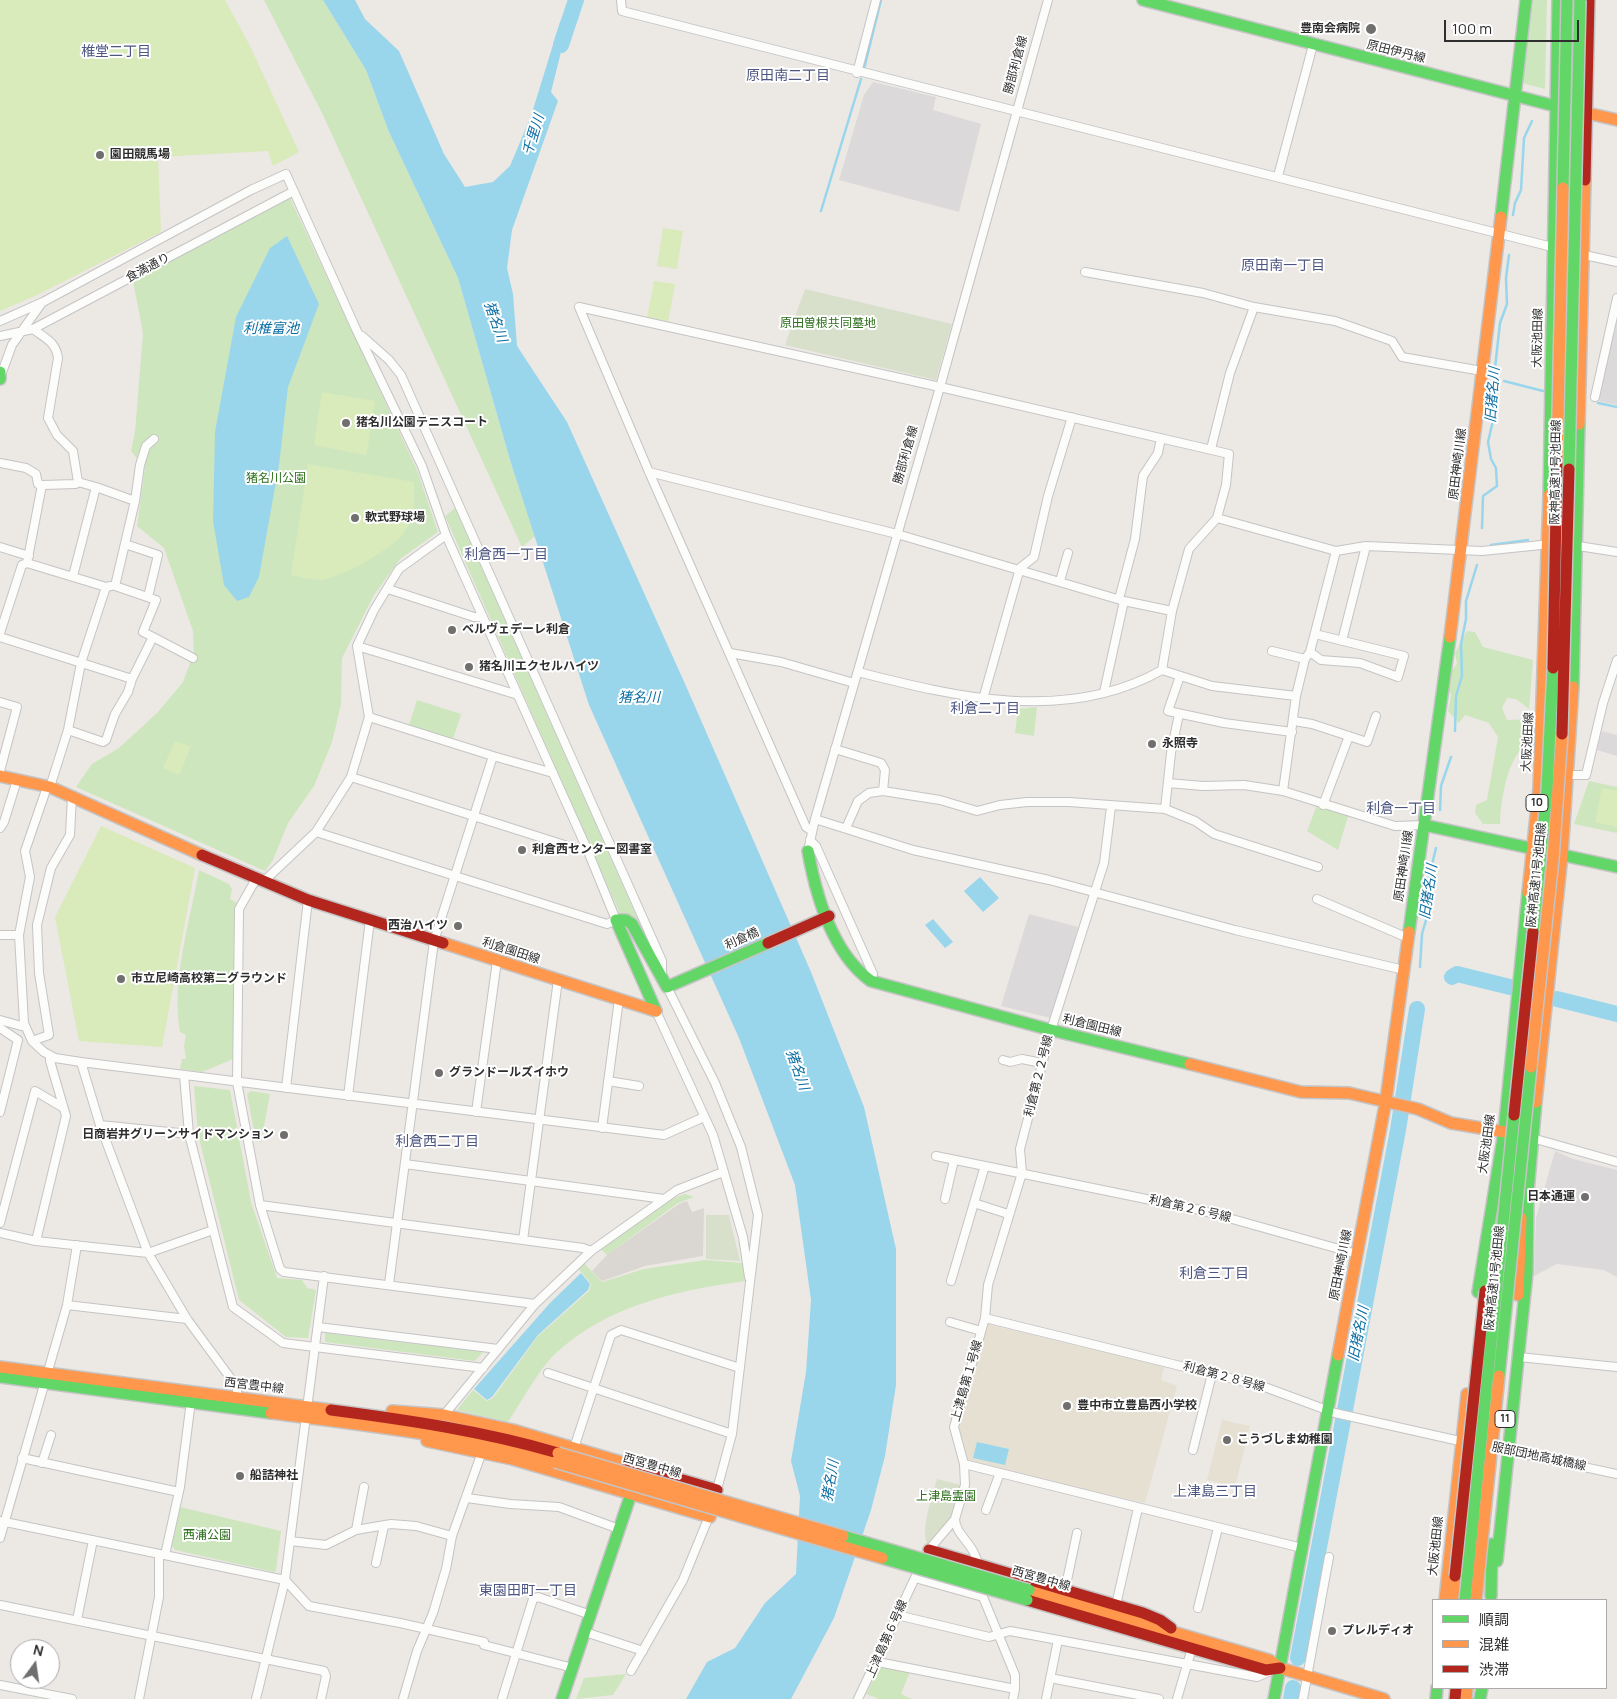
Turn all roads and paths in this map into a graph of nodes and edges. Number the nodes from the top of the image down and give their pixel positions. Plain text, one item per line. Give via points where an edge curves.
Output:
1 (621, 0) edge
2 (876, 0) edge
3 (1048, 0) edge
4 (1143, 0) edge
5 (1526, 0) edge
6 (1558, 0) edge
7 (1567, 0) edge
8 (1580, 0) edge
9 (1589, 0) edge
10 (1312, 44) junction
11 (857, 73) junction
12 (1514, 96) junction
13 (1556, 106) junction
14 (1017, 112) junction
15 (1587, 113) junction
16 (1617, 120) edge
17 (1278, 176) junction
18 (294, 191) junction
19 (1498, 231) junction
20 (1553, 247) junction
21 (1583, 254) junction
22 (1617, 262) edge
23 (1086, 272) dead end
24 (1617, 298) edge
25 (43, 302) junction
26 (1254, 308) junction
27 (0, 321) edge
28 (33, 329) junction
29 (356, 329) junction
30 (19, 333) junction
31 (0, 336) edge
32 (1482, 371) junction
33 (0, 374) edge
34 (0, 379) edge
35 (940, 386) junction
36 (1595, 397) dead end
37 (1072, 417) junction
38 (154, 438) dead end
39 (1161, 438) junction
40 (1211, 448) junction
41 (0, 463) edge
42 (649, 472) junction
43 (78, 482) junction
44 (42, 485) junction
45 (96, 487) junction
46 (136, 501) junction
47 (1217, 518) junction
48 (897, 534) junction
49 (446, 535) junction
50 (125, 544) junction
51 (1548, 544) junction
52 (1578, 545) junction
53 (1366, 546) junction
54 (0, 547) edge
55 (1462, 549) junction
56 (1336, 551) junction
57 (1617, 552) edge
58 (1068, 554) dead end
59 (28, 560) junction
60 (1020, 568) junction
61 (73, 576) junction
62 (1060, 581) junction
63 (115, 586) junction
64 (106, 587) junction
65 (388, 590) junction
66 (148, 597) junction
67 (1121, 600) junction
68 (1172, 611) junction
69 (483, 617) junction
70 (2, 618) edge
71 (0, 632) edge
72 (1314, 634) junction
73 (0, 637) edge
74 (153, 637) junction
75 (1342, 641) junction
76 (357, 646) junction
77 (1272, 651) dead end
78 (1310, 652) junction
79 (730, 653) junction
80 (193, 658) dead end
81 (1305, 659) junction
82 (1617, 660) edge
83 (81, 663) junction
84 (1162, 670) junction
85 (858, 672) junction
86 (1180, 676) junction
87 (132, 679) junction
88 (854, 683) junction
89 (1104, 692) junction
90 (518, 696) junction
91 (1296, 696) junction
92 (983, 699) junction
93 (0, 702) edge
94 (1180, 714) junction
95 (1376, 716) dead end
96 (370, 717) junction
97 (1294, 721) junction
98 (68, 730) junction
99 (1292, 732) junction
100 (1349, 736) junction
101 (835, 749) junction
102 (493, 756) junction
103 (0, 771) edge
104 (553, 773) junction
105 (1570, 775) junction
106 (0, 776) edge
107 (351, 777) junction
108 (18, 780) junction
109 (1168, 782) junction
110 (48, 787) junction
111 (883, 791) junction
112 (1283, 791) junction
113 (72, 796) junction
114 (1323, 805) junction
115 (1111, 807) junction
116 (1165, 809) junction
117 (474, 816) junction
118 (815, 819) junction
119 (1424, 825) junction
120 (0, 828) edge
121 (846, 828) junction
122 (812, 831) junction
123 (316, 832) junction
124 (809, 845) junction
125 (1533, 848) junction
126 (587, 849) junction
127 (1562, 855) junction
128 (1318, 867) dead end
129 (1617, 867) edge
130 (455, 876) junction
131 (260, 881) junction
132 (1093, 893) junction
133 (1317, 899) dead end
134 (308, 900) junction
135 (824, 918) junction
136 (370, 920) junction
137 (616, 920) junction
138 (0, 935) edge
139 (19, 935) junction
140 (1408, 938) junction
141 (434, 941) junction
142 (497, 961) junction
143 (1404, 970) junction
144 (662, 975) junction
145 (558, 980) junction
146 (871, 981) junction
147 (667, 988) junction
148 (619, 1000) junction
149 (656, 1011) junction
150 (0, 1020) edge
151 (25, 1026) junction
152 (0, 1028) edge
153 (1051, 1030) junction
154 (32, 1041) junction
155 (50, 1056) junction
156 (1003, 1060) dead end
157 (81, 1062) junction
158 (1042, 1063) junction
159 (184, 1075) junction
160 (608, 1081) junction
161 (236, 1082) junction
162 (639, 1086) dead end
163 (286, 1088) junction
164 (348, 1096) junction
165 (1390, 1102) junction
166 (413, 1104) junction
167 (62, 1107) junction
168 (0, 1112) edge
169 (476, 1112) junction
170 (704, 1117) junction
171 (539, 1120) junction
172 (1513, 1121) junction
173 (100, 1125) junction
174 (602, 1128) junction
175 (1504, 1132) junction
176 (189, 1134) junction
177 (1532, 1138) junction
178 (936, 1156) dead end
179 (954, 1160) junction
180 (1521, 1161) junction
181 (1617, 1162) edge
182 (405, 1164) junction
183 (984, 1169) dead end
184 (723, 1172) junction
185 (1022, 1173) junction
186 (531, 1180) junction
187 (664, 1199) junction
188 (945, 1199) dead end
189 (974, 1203) junction
190 (260, 1205) junction
191 (1008, 1214) junction
192 (0, 1224) edge
193 (398, 1224) junction
194 (213, 1230) junction
195 (1, 1231) edge
196 (523, 1240) junction
197 (36, 1241) junction
198 (78, 1245) junction
199 (591, 1252) junction
200 (148, 1253) junction
201 (1357, 1254) junction
202 (324, 1276) junction
203 (952, 1280) dead end
204 (390, 1284) junction
205 (751, 1287) junction
206 (535, 1304) junction
207 (66, 1305) junction
208 (985, 1318) junction
209 (187, 1319) junction
210 (950, 1322) dead end
211 (318, 1327) junction
212 (981, 1331) junction
213 (315, 1347) junction
214 (498, 1349) junction
215 (1519, 1356) junction
216 (0, 1367) edge
217 (1617, 1367) edge
218 (483, 1368) junction
219 (740, 1368) junction
220 (548, 1373) dead end
221 (1212, 1374) junction
222 (0, 1377) edge
223 (46, 1378) junction
224 (594, 1388) junction
225 (237, 1398) junction
226 (191, 1401) junction
227 (348, 1411) junction
228 (1331, 1411) junction
229 (307, 1412) junction
230 (444, 1415) junction
231 (376, 1427) junction
232 (732, 1434) junction
233 (51, 1435) dead end
234 (1462, 1441) junction
235 (574, 1448) junction
236 (1192, 1450) dead end
237 (1509, 1451) junction
238 (482, 1452) junction
239 (557, 1457) junction
240 (22, 1458) junction
241 (42, 1463) junction
242 (964, 1464) junction
243 (640, 1468) junction
244 (1000, 1473) junction
245 (1617, 1474) edge
246 (364, 1487) dead end
247 (717, 1490) junction
248 (179, 1492) junction
249 (631, 1493) junction
250 (467, 1498) junction
251 (1138, 1508) junction
252 (986, 1510) dead end
253 (710, 1517) junction
254 (955, 1519) junction
255 (2, 1522) edge
256 (384, 1526) junction
257 (1218, 1528) junction
258 (619, 1529) junction
259 (356, 1530) junction
260 (1077, 1533) dead end
261 (452, 1536) junction
262 (0, 1538) edge
263 (93, 1540) junction
264 (290, 1541) junction
265 (1302, 1548) junction
266 (929, 1550) junction
267 (162, 1554) junction
268 (1330, 1557) dead end
269 (376, 1563) dead end
270 (978, 1565) junction
271 (915, 1578) junction
272 (285, 1580) junction
273 (1065, 1590) junction
274 (1028, 1595) junction
275 (1491, 1598) edge
276 (1445, 1599) edge
277 (1453, 1599) edge
278 (1465, 1599) edge
279 (1476, 1599) edge
280 (0, 1605) edge
281 (1116, 1606) junction
282 (1198, 1608) dead end
283 (591, 1615) junction
284 (897, 1615) junction
285 (77, 1620) junction
286 (427, 1629) junction
287 (585, 1632) junction
288 (1178, 1633) junction
289 (998, 1635) junction
290 (151, 1636) junction
291 (1058, 1640) junction
292 (1192, 1648) junction
293 (643, 1651) junction
294 (516, 1652) junction
295 (267, 1660) junction
296 (878, 1662) junction
297 (1186, 1666) junction
298 (573, 1668) junction
299 (1280, 1668) junction
300 (631, 1672) dead end
301 (1307, 1677) junction
302 (1050, 1678) junction
303 (0, 1685) edge
304 (1015, 1689) junction
305 (560, 1697) edge
306 (72, 1699) edge
307 (139, 1699) edge
308 (256, 1699) edge
309 (321, 1699) edge
310 (402, 1699) edge
311 (502, 1699) edge
312 (858, 1699) edge
313 (1012, 1699) edge
314 (1046, 1699) edge
315 (1159, 1699) edge
316 (1177, 1699) edge
317 (1274, 1699) edge
318 (1303, 1699) edge
319 (1384, 1699) edge

1 - 11 street via 622,11
2 - 11 street
3 - 14 street, 勝部利倉線
4 - 10 main road, 原田伊丹線
5 - 12 main road, 原田神崎川線
6 - 13 main road, 大阪池田線 / 10
7 - 172 main road, 阪神高速11号池田線 / 11, bridge via 1552,724
8 - 180 main road, 阪神高速11号池田線 / 11, bridge via 1563,724 1553,859
9 - 15 main road, 10
10 - 12 main road, 原田伊丹線
10 - 17 street
11 - 14 street
12 - 13 main road, 原田伊丹線
12 - 19 main road, 原田神崎川線
13 - 15 main road, 原田伊丹線
13 - 20 main road, 大阪池田線 / 10
14 - 17 street
14 - 35 street, 勝部利倉線
15 - 16 main road, 原田伊丹線
15 - 21 main road, 10
17 - 19 street
18 - 25 street, 食満通り via 286,174
18 - 28 street, 食満通り
18 - 29 street
19 - 20 street
19 - 32 main road, 原田神崎川線
20 - 21 street
20 - 51 main road, 大阪池田線 / 10
21 - 22 street
21 - 52 main road, 10
23 - 26 street via 1203,293
24 - 36 street
25 - 27 street, 食満通り
25 - 30 street
26 - 32 street via 1336,321 1392,341 1402,356
26 - 40 street via 1230,373
28 - 30 street, 食満通り
28 - 43 street via 56,349 58,358 48,418 57,435 73,451
29 - 49 street via 422,466
29 - 144 street via 401,375 662,961
30 - 31 street, 食満通り
30 - 33 street
32 - 55 main road, 原田神崎川線
33 - 34 main road
35 - 37 street
35 - 42 street via 579,308
35 - 48 street, 勝部利倉線
37 - 39 street
37 - 60 street via 1034,557
38 - 46 street via 143,455
39 - 40 street
39 - 67 street via 1158,453 1144,476 1135,539
40 - 47 street via 1229,454 1226,485
41 - 44 street via 29,468 36,474 38,484
42 - 48 street
42 - 79 street
43 - 44 street
43 - 45 street
44 - 59 street
45 - 46 street
45 - 61 street
46 - 50 street
47 - 56 street
47 - 68 street via 1189,549
48 - 60 street
48 - 85 street, 勝部利倉線
49 - 65 street via 399,569
49 - 69 street
50 - 63 street
50 - 66 street via 158,555
51 - 52 street
51 - 55 street via 1482,551
51 - 125 main road, 大阪池田線 / 10 via 1542,732
52 - 57 street
52 - 105 main road, 10
53 - 55 street
53 - 56 street
53 - 75 street
54 - 59 street
55 - 119 main road, 原田神崎川線
56 - 72 street
58 - 62 street
59 - 61 street
59 - 70 street via 22,565
60 - 62 street
60 - 92 street
61 - 64 street
62 - 67 street
63 - 64 street
63 - 66 street
64 - 83 street
65 - 69 street
65 - 76 street via 374,610
66 - 74 street via 156,600 143,632
67 - 68 street
67 - 89 street
68 - 84 street
69 - 90 street
70 - 71 street
72 - 75 street
72 - 78 street
73 - 83 street
74 - 80 street
74 - 87 street
75 - 78 street via 1404,656 1398,677 1360,663 1321,660
76 - 90 street
76 - 96 street
77 - 81 street
78 - 81 street
79 - 88 street via 781,662
79 - 122 street via 806,827
81 - 91 street
82 - 105 street via 1586,775
83 - 87 street
83 - 98 street
84 - 86 street
84 - 89 street via 1138,683
85 - 88 street, 勝部利倉線
85 - 92 street
86 - 91 street via 1212,686
86 - 94 street via 1168,711
87 - 98 street via 106,740 103,742
88 - 101 street, 勝部利倉線
89 - 92 street via 1067,700 1020,702
90 - 104 street
91 - 97 street
93 - 103 street via 18,707
94 - 99 street
94 - 109 street
95 - 100 street via 1367,742
96 - 102 street
96 - 107 street
97 - 99 street
97 - 100 street
98 - 110 street
99 - 112 street
100 - 114 street
101 - 111 street via 881,763 885,770
101 - 118 street, 勝部利倉線
102 - 104 street
102 - 117 street
104 - 126 street
105 - 127 main road, 10
106 - 108 main road, 利倉園田線
107 - 117 street
107 - 123 street
108 - 110 main road, 利倉園田線
108 - 120 street
109 - 112 street via 1203,786 1244,785
109 - 116 street
110 - 113 main road, 利倉園田線
110 - 139 street via 25,851 30,877
111 - 115 street via 940,800 977,812 1000,804 1027,802
111 - 121 street via 869,792 858,801
112 - 114 street
113 - 131 main road, 利倉園田線
113 - 154 street via 70,835 51,868 37,925 39,973 49,1034
114 - 119 street via 1394,826
115 - 116 street
115 - 132 street, 利倉第２２号線 via 1104,862
116 - 128 street via 1195,821 1214,834
117 - 126 street via 574,848
117 - 130 street
118 - 121 street
118 - 122 street, 勝部利倉線
119 - 125 main road
119 - 140 main road, 原田神崎川線
121 - 132 street via 913,850
122 - 124 street, 勝部利倉線
123 - 130 street
123 - 131 street
124 - 135 main road, 勝部利倉線 via 812,878
124 - 146 street via 816,846 873,974
125 - 127 main road
125 - 175 main road, 大阪池田線 / 10
126 - 137 street
127 - 129 main road
127 - 177 main road, 10
130 - 137 street via 607,924
130 - 141 street
131 - 134 main road, 利倉園田線
131 - 161 street via 239,909
132 - 143 street
132 - 153 street, 利倉第２２号線
133 - 140 street
134 - 136 main road, 利倉園田線
134 - 163 street
135 - 146 main road, 利倉園田線 via 850,962
135 - 147 main road, 利倉橋
136 - 141 main road, 利倉園田線
136 - 164 street
137 - 144 main road via 632,924
137 - 149 main road
138 - 139 street
139 - 151 street
140 - 143 main road, 原田神崎川線
141 - 142 main road, 利倉園田線
141 - 166 street
142 - 145 main road, 利倉園田線
142 - 169 street
143 - 165 main road, 原田神崎川線
144 - 147 main road
145 - 148 main road, 利倉園田線
145 - 171 street
146 - 153 main road, 利倉園田線
147 - 205 street via 715,1083 741,1147 758,1215
148 - 149 main road, 利倉園田線
148 - 160 street
149 - 170 street
150 - 151 street
151 - 154 street
152 - 168 street via 18,1040
153 - 158 street, 利倉第２２号線
153 - 165 main road, 利倉園田線 via 1301,1092 1349,1093
154 - 155 street
155 - 157 street
155 - 167 street
156 - 158 street via 1010,1062 1022,1058
157 - 159 street
157 - 173 street
158 - 185 street, 利倉第２２号線 via 1020,1149
159 - 161 street
159 - 176 street
160 - 162 street
160 - 174 street
161 - 163 street
161 - 190 street
163 - 164 street
164 - 166 street
165 - 175 main road, 利倉園田線 via 1451,1123
165 - 201 main road, 原田神崎川線
166 - 169 street
166 - 182 street
167 - 192 street via 35,1091
167 - 197 street via 66,1116
169 - 171 street
170 - 174 street via 664,1135
170 - 184 street via 713,1135
171 - 174 street
171 - 186 street
172 - 277 main road, 11, bridge via 1485,1291
172 - 278 main road, 阪神高速11号池田線 / 11, bridge
173 - 176 street
173 - 200 street
175 - 177 main road, 利倉園田線
175 - 234 main road, 大阪池田線 / 10 via 1481,1266
176 - 194 street
177 - 181 street
177 - 215 main road, 10 via 1527,1273
178 - 179 street, 利倉第２６号線
179 - 185 street, 利倉第２６号線
179 - 188 street
180 - 275 main road, 11, bridge via 1518,1295 1492,1544
180 - 279 main road, 阪神高速11号池田線 / 11, bridge
182 - 186 street
182 - 193 street
183 - 189 street
184 - 187 street via 677,1190
184 - 205 street via 743,1237
185 - 191 street, 利倉第２２号線
185 - 201 street, 利倉第２６号線 via 1200,1210
186 - 187 street
186 - 196 street
187 - 199 street
189 - 191 street
189 - 203 street
190 - 193 street
190 - 202 street via 280,1269
191 - 208 street, 利倉第２２号線 via 988,1285
193 - 196 street
193 - 204 street
194 - 200 street
194 - 213 street via 233,1307 283,1343
195 - 197 street
196 - 199 street via 583,1248
197 - 198 street
198 - 200 street
198 - 207 street
199 - 206 street
200 - 209 street
201 - 228 main road, 原田神崎川線
202 - 204 street
202 - 211 street
204 - 206 street
205 - 219 street
206 - 214 street
207 - 209 street
207 - 223 street
208 - 212 street, 上津島第１号線
208 - 221 street, 利倉第２８号線
209 - 225 street via 237,1387
210 - 212 street
211 - 213 street
211 - 214 street
212 - 242 street, 上津島第１号線 via 954,1427
213 - 218 street
213 - 229 street
214 - 218 street
215 - 217 street
215 - 237 main road, 10
216 - 223 main road, 西宮豊中線
218 - 230 street
219 - 224 street via 622,1330 611,1335
219 - 232 street
220 - 224 street
221 - 228 street, 利倉第２８号線 via 1262,1386
221 - 236 street
222 - 223 main road, 西宮豊中線
223 - 225 main road, 西宮豊中線
223 - 226 main road, 西宮豊中線
223 - 240 street
224 - 232 street
224 - 235 street
225 - 229 main road, 西宮豊中線
226 - 229 main road, 西宮豊中線
226 - 248 street
227 - 229 main road, 西宮豊中線
227 - 230 main road
227 - 239 main road, 西宮豊中線 via 471,1430
228 - 234 street, 利倉第２８号線
228 - 265 main road, 原田神崎川線
229 - 231 main road, 西宮豊中線
229 - 264 street
230 - 235 main road
231 - 238 main road via 394,1436
231 - 239 main road, 西宮豊中線
232 - 247 street
233 - 241 street
234 - 237 street, 服部団地高城橋線
234 - 276 main road, 大阪池田線 / 10
235 - 243 main road
237 - 245 street, 服部団地高城橋線
237 - 275 main road, 10
238 - 249 main road
238 - 250 street
239 - 274 main road, 西宮豊中線, bridge
240 - 241 street
240 - 255 street
241 - 248 street
242 - 244 street
242 - 254 street, 上津島第１号線 via 964,1485
243 - 247 main road
243 - 249 main road
244 - 251 street
244 - 252 street
246 - 259 street
247 - 253 street
248 - 267 street
249 - 253 main road
249 - 258 main road
250 - 258 street via 559,1507
250 - 261 street
251 - 257 street
251 - 281 street
253 - 293 street via 683,1580
254 - 266 street, 上津島第１号線
254 - 270 street via 955,1527 976,1554
255 - 262 street
255 - 263 street
256 - 259 street
256 - 261 street via 410,1525
256 - 269 street
257 - 265 street
257 - 282 street
258 - 283 main road
259 - 264 street via 326,1545
260 - 273 street
261 - 286 street via 446,1569
263 - 267 street
263 - 285 street
264 - 272 street
265 - 299 main road, 原田神崎川線
266 - 270 main road
266 - 271 street, 上津島第１号線
267 - 272 street
267 - 290 street via 159,1597
268 - 301 street
270 - 273 main road
271 - 284 street, 上津島第６号線
271 - 289 street via 983,1597
272 - 286 street via 309,1606
272 - 295 street
273 - 281 main road
274 - 288 main road, 西宮豊中線
274 - 292 main road, 西宮豊中線
280 - 285 street
281 - 288 main road via 1160,1620
283 - 287 main road
283 - 294 street via 538,1597 533,1599
284 - 289 street via 989,1637
284 - 296 street, 上津島第６号線
285 - 290 street
286 - 294 street
286 - 310 street
287 - 293 street
287 - 298 main road
288 - 299 main road, 西宮豊中線 via 1269,1660
289 - 291 street via 1010,1631
289 - 304 street via 1015,1674
290 - 295 street
290 - 307 street
291 - 297 street
291 - 302 street
292 - 297 street
292 - 299 main road, 西宮豊中線 via 1266,1670
293 - 300 street
294 - 298 street
294 - 311 street
295 - 308 street
295 - 309 street via 324,1671 326,1676
296 - 304 street
296 - 312 street, 上津島第６号線
297 - 299 street via 1257,1677
297 - 316 street
298 - 305 main road
299 - 301 main road, 西宮豊中線
299 - 317 main road, 原田神崎川線
301 - 318 street
301 - 319 main road, 西宮豊中線
302 - 314 street
302 - 315 street
303 - 306 street
304 - 313 street

